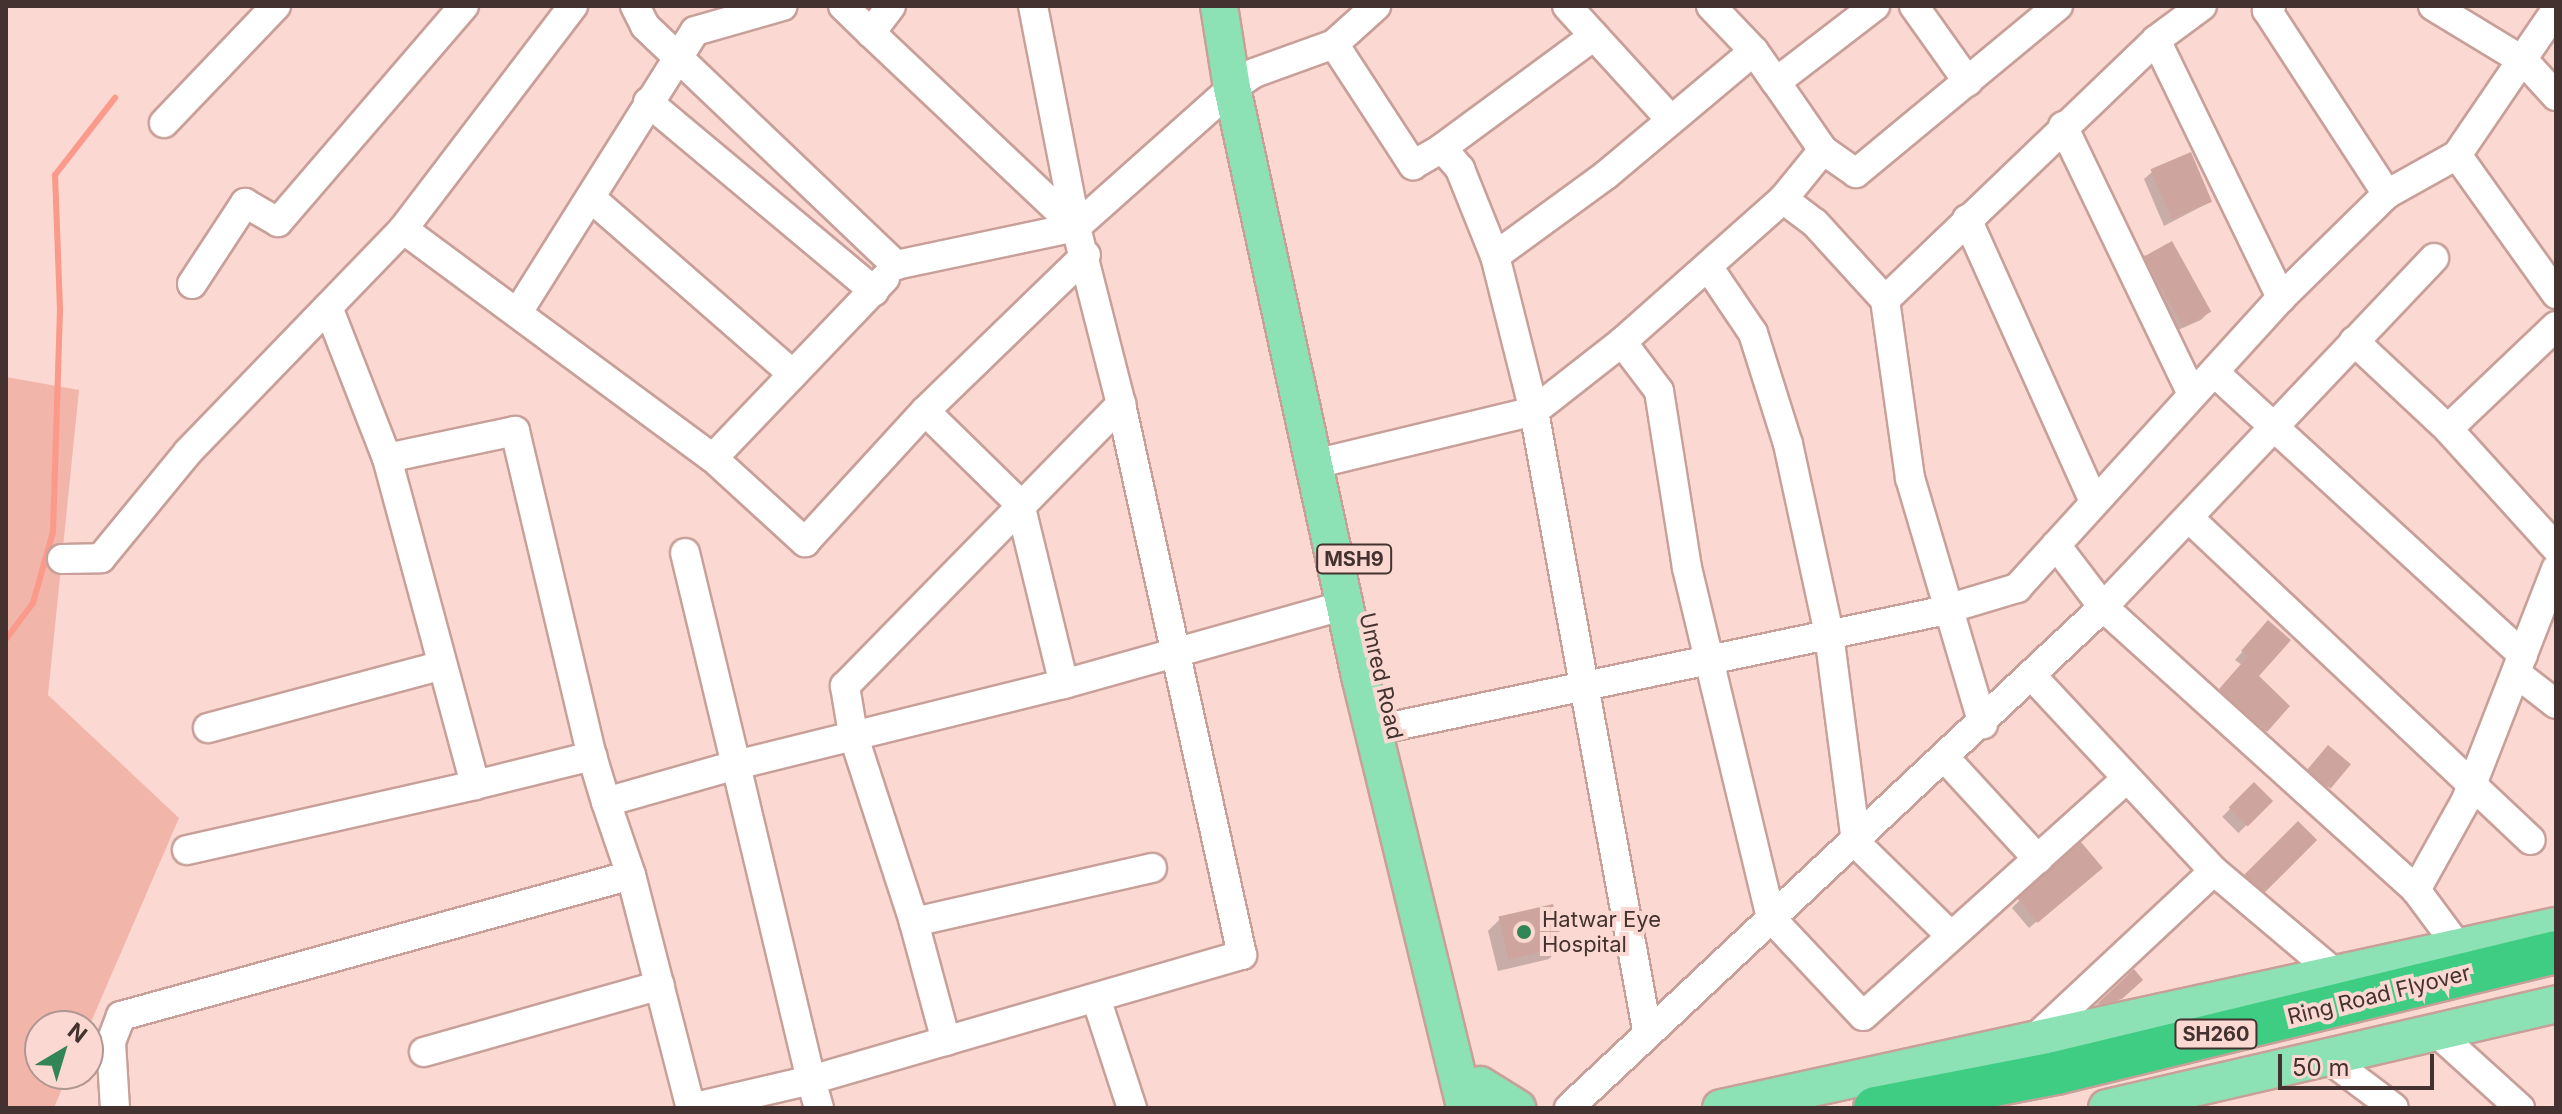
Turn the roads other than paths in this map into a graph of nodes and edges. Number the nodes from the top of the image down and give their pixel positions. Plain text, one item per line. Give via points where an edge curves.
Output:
1 (276, 6) edge
2 (464, 6) edge
3 (573, 6) edge
4 (635, 6) edge
5 (783, 6) edge
6 (843, 6) edge
7 (891, 6) edge
8 (1033, 6) edge
9 (1219, 6) edge
10 (1241, 6) edge
11 (1376, 6) edge
12 (1567, 6) edge
13 (1711, 6) edge
14 (1875, 6) edge
15 (1914, 6) edge
16 (2058, 6) edge
17 (2202, 6) edge
18 (2433, 6) edge
19 (2268, 7) edge
20 (2556, 10) edge
21 (871, 33) junction
22 (1594, 36) junction
23 (2156, 40) junction
24 (1334, 44) junction
25 (1754, 51) junction
26 (676, 55) junction
27 (2525, 62) junction
28 (1243, 80) junction
29 (1776, 82) junction
30 (1968, 82) junction
31 (2556, 96) edge
32 (648, 102) junction
33 (1671, 120) junction
34 (164, 123) dead end
35 (2063, 126) junction
36 (1442, 148) junction
37 (1823, 150) junction
38 (2457, 155) junction
39 (2387, 194) junction
40 (591, 198) junction
41 (1783, 199) junction
42 (1967, 219) junction
43 (1076, 227) junction
44 (403, 229) junction
45 (1086, 255) junction
46 (1495, 256) junction
47 (2434, 258) dead end
48 (896, 265) junction
49 (1709, 268) junction
50 (192, 284) dead end
51 (874, 291) junction
52 (2556, 294) edge
53 (2281, 298) junction
54 (1885, 300) junction
55 (328, 307) junction
56 (518, 312) junction
57 (2556, 326) edge
58 (2354, 341) junction
59 (1622, 342) junction
60 (2214, 372) junction
61 (793, 374) junction
62 (2192, 394) junction
63 (1121, 404) junction
64 (925, 411) junction
65 (1534, 411) junction
66 (2273, 428) junction
67 (2448, 429) junction
68 (387, 458) junction
69 (713, 458) junction
70 (1322, 462) junction
71 (2094, 502) junction
72 (1020, 504) junction
73 (2190, 519) junction
74 (2056, 545) junction
75 (2556, 548) edge
76 (685, 553) dead end
77 (62, 559) dead end
78 (2556, 569) edge
79 (1345, 605) junction
80 (2103, 607) junction
81 (1946, 609) junction
82 (1829, 634) junction
83 (1177, 652) junction
84 (1708, 659) junction
85 (2520, 664) junction
86 (440, 666) junction
87 (2032, 676) junction
88 (1064, 684) junction
89 (1581, 685) junction
90 (2556, 704) edge
91 (1983, 724) junction
92 (208, 728) dead end
93 (1385, 728) junction
94 (853, 734) junction
95 (592, 756) junction
96 (1946, 759) junction
97 (736, 765) junction
98 (2127, 778) junction
99 (2472, 784) junction
100 (475, 785) junction
101 (606, 802) junction
102 (2531, 840) dead end
103 (1856, 843) junction
104 (187, 850) dead end
105 (2038, 859) junction
106 (1152, 868) dead end
107 (2214, 871) junction
108 (631, 875) junction
109 (2416, 890) junction
110 (1771, 918) junction
111 (914, 922) junction
112 (2556, 926) edge
113 (1951, 936) junction
114 (2459, 948) junction
115 (2556, 952) edge
116 (2337, 975) junction
117 (660, 985) junction
118 (1096, 998) junction
119 (2554, 1001) edge
120 (1647, 1030) junction
121 (2435, 1031) junction
122 (946, 1041) junction
123 (2030, 1043) junction
124 (424, 1052) dead end
125 (2325, 1056) junction
126 (811, 1080) junction
127 (1469, 1100) edge
128 (2188, 1100) edge
129 (115, 1108) edge
130 (691, 1108) edge
131 (819, 1108) edge
132 (1132, 1108) edge
133 (1517, 1108) edge
134 (1569, 1108) edge
135 (1721, 1108) edge
136 (1875, 1108) edge
137 (1989, 1108) edge
138 (2107, 1108) edge
139 (2394, 1108) edge
140 (2520, 1108) edge

1 - 34 street
2 - 50 street via 278,222 245,203
3 - 44 street
4 - 26 street via 645,26
5 - 26 street via 695,31
6 - 21 street
7 - 21 street
8 - 43 street
9 - 28 main road
10 - 28 main road, Umred Road / MSH9
11 - 24 street
12 - 22 street
13 - 25 street
14 - 29 street
15 - 30 street
16 - 30 street
17 - 23 street
18 - 27 street
19 - 39 street
20 - 27 street
21 - 43 street
22 - 33 street
22 - 36 street
23 - 35 street
23 - 53 street
24 - 28 street
24 - 36 street via 1413,165
25 - 29 street
25 - 33 street
26 - 32 street
26 - 48 street
27 - 31 street
27 - 38 street
28 - 43 street
28 - 70 main road, Umred Road / MSH9
29 - 37 street
30 - 37 street via 1856,173
32 - 40 street
32 - 51 street
33 - 46 street
35 - 42 street
35 - 62 street
36 - 46 street via 1460,169
37 - 41 street
38 - 39 street
38 - 52 street
39 - 53 street
40 - 56 street
40 - 61 street
41 - 49 street
41 - 54 street via 1815,223
42 - 54 street
42 - 71 street
43 - 45 street
43 - 48 street
44 - 55 street
44 - 56 street
45 - 63 street
45 - 64 street
46 - 65 street
47 - 58 street
48 - 51 street
49 - 59 street
49 - 82 street via 1753,333 1788,444
51 - 61 street
53 - 60 street
54 - 81 street via 1910,478
55 - 68 street
55 - 77 street via 188,452 101,558
56 - 69 street
57 - 67 street
58 - 66 street
58 - 67 street
59 - 65 street
59 - 84 street via 1659,391 1687,568
60 - 62 street
60 - 66 street
61 - 69 street
62 - 71 street
63 - 72 street
63 - 83 street
64 - 69 street via 805,542
64 - 72 street
65 - 70 street
65 - 89 street
66 - 73 street
66 - 85 street
67 - 75 street
68 - 86 street
68 - 95 street via 515,431
70 - 79 main road
70 - 93 main road, Umred Road / MSH9
71 - 74 street
72 - 88 street
72 - 94 street via 845,686
73 - 80 street
73 - 99 street
74 - 80 street
74 - 81 street via 2017,588
76 - 97 street
78 - 85 street
79 - 83 street
79 - 93 main road
80 - 87 street
80 - 109 street
81 - 82 street
81 - 91 street
82 - 84 street
82 - 103 street
83 - 88 street
83 - 118 street via 1242,955
84 - 89 street
84 - 110 street
85 - 90 street
85 - 99 street
86 - 92 street
86 - 100 street
87 - 91 street
87 - 98 street
88 - 94 street
89 - 93 street
89 - 120 street
91 - 96 street
93 - 127 main road, Umred Road / MSH9
94 - 97 street
94 - 111 street
95 - 100 street
95 - 101 street
96 - 103 street
96 - 105 street
97 - 101 street
97 - 126 street
98 - 105 street
98 - 107 street
99 - 102 street
99 - 109 street
100 - 104 street
101 - 108 street
103 - 110 street
103 - 113 street
105 - 113 street
106 - 111 street
107 - 116 street
107 - 123 street
108 - 117 street
108 - 129 street via 121,1016 111,1042
109 - 114 street
110 - 113 street via 1863,1016
110 - 120 street
111 - 122 street
112 - 114 main road
114 - 116 main road
115 - 136 highway, Ring Road Flyover / SH260 via 2056,1073
116 - 123 main road
117 - 124 street
117 - 130 street
118 - 122 street
118 - 132 street
119 - 121 main road
119 - 137 highway, Ring Road Flyover / SH260
120 - 134 street
121 - 125 main road
121 - 140 street
122 - 126 street
123 - 135 main road
125 - 128 main road
125 - 139 street
126 - 130 street
126 - 131 street
127 - 133 main road
128 - 138 main road

